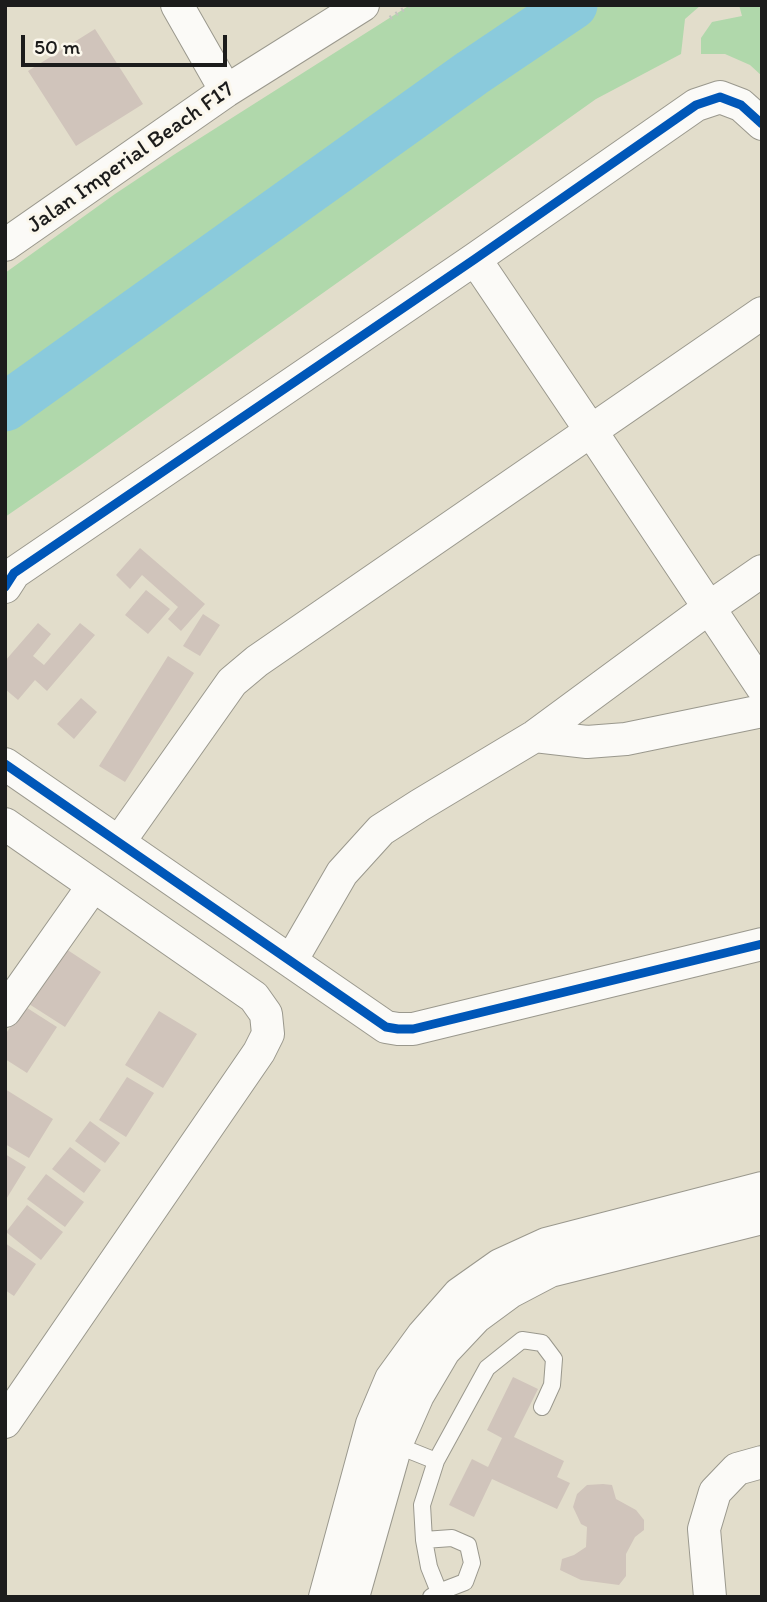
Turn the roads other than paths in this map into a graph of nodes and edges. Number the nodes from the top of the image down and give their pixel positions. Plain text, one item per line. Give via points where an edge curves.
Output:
1 (177, 5) edge
2 (363, 5) edge
3 (226, 91) junction
4 (762, 124) edge
5 (5, 245) edge
6 (475, 259) junction
7 (762, 313) edge
8 (592, 431) junction
9 (762, 571) edge
10 (5, 587) edge
11 (710, 607) junction
12 (762, 687) edge
13 (762, 711) edge
14 (535, 736) junction
15 (5, 764) edge
16 (5, 824) edge
17 (119, 842) junction
18 (93, 886) junction
19 (762, 944) edge
20 (291, 961) junction
21 (5, 1012) edge
22 (762, 1188) edge
23 (762, 1218) edge
24 (541, 1407) dead end
25 (5, 1422) edge
26 (396, 1446) junction
27 (436, 1461) junction
28 (762, 1462) edge
29 (424, 1541) junction
30 (435, 1595) edge
31 (325, 1597) edge
32 (353, 1597) edge
33 (710, 1597) edge

1 - 3 street
2 - 3 street, Jalan Imperial Beach F17
3 - 5 street, Jalan Imperial Beach F17
4 - 6 street via 741,104 720,97 696,104
6 - 8 street
6 - 10 street via 14,573
7 - 8 street
8 - 11 street
8 - 17 street via 232,682
9 - 11 street
11 - 12 street
11 - 14 street
13 - 14 street via 626,739 587,742
14 - 20 street via 381,831 342,873
15 - 17 street
16 - 18 street
17 - 20 street
18 - 21 street
18 - 25 street via 254,997 266,1014 268,1034
19 - 20 street via 412,1029 386,1027
22 - 31 street via 546,1244 500,1265 459,1294 422,1335 391,1380 372,1424
23 - 26 street via 550,1271 510,1292 476,1317 444,1351
24 - 27 lane via 552,1385 554,1359 541,1343 522,1340 488,1368
26 - 27 lane
26 - 32 street
27 - 29 lane via 422,1505
28 - 33 street via 737,1469 715,1492 704,1529
29 - 30 lane
29 - 30 lane via 452,1538 468,1545 472,1563 465,1582

